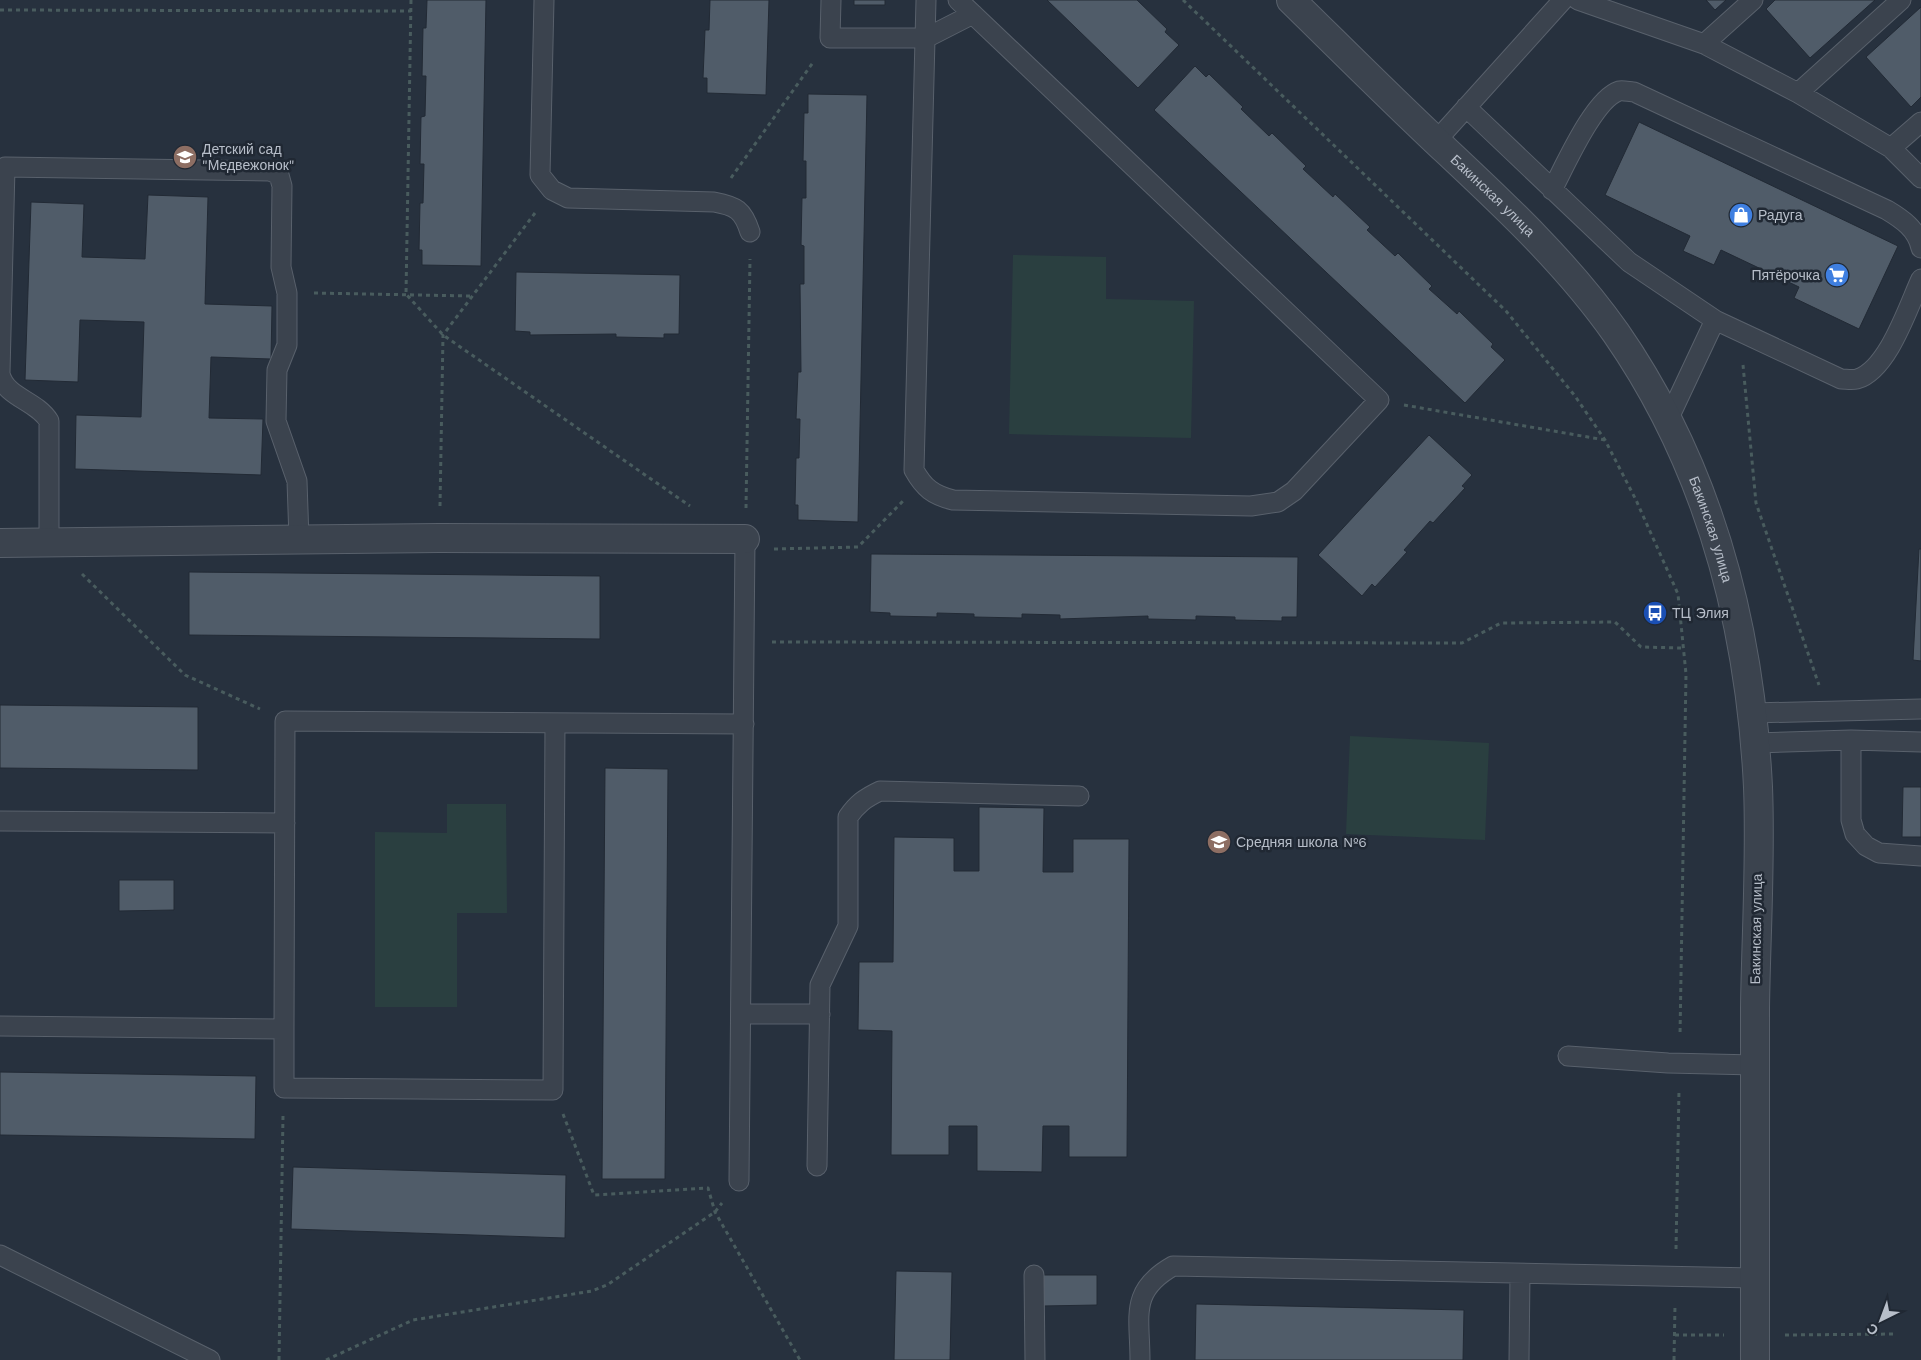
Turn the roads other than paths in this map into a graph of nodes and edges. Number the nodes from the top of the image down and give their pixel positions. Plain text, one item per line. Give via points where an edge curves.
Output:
1 (544, 0) edge
2 (831, 0) edge
3 (926, 0) edge
4 (958, 0) edge
5 (1291, 0) edge
6 (1563, 0) edge
7 (1578, 0) edge
8 (1754, 0) edge
9 (1901, 0) edge
10 (1602, 4) edge
11 (973, 14) junction
12 (926, 38) junction
13 (1704, 44) junction
14 (1798, 93) junction
15 (1466, 107) junction
16 (1921, 122) edge
17 (1436, 141) junction
18 (1891, 148) junction
19 (1921, 178) edge
20 (1552, 190) junction
21 (750, 232) road end
22 (1921, 248) edge
23 (1921, 279) edge
24 (1, 287) edge
25 (1715, 320) junction
26 (0, 373) edge
27 (1668, 420) junction
28 (299, 539) junction
29 (0, 542) edge
30 (49, 542) junction
31 (745, 544) joint
32 (1921, 709) edge
33 (1752, 713) junction
34 (555, 723) junction
35 (744, 724) junction
36 (1851, 740) junction
37 (1921, 742) edge
38 (1755, 743) junction
39 (1079, 796) dead end
40 (0, 821) edge
41 (285, 823) junction
42 (1921, 856) edge
43 (741, 1014) junction
44 (820, 1014) junction
45 (0, 1026) edge
46 (284, 1029) junction
47 (1568, 1056) dead end
48 (1755, 1065) junction
49 (818, 1166) dead end
50 (739, 1181) road end
51 (0, 1255) edge
52 (1520, 1274) junction
53 (1034, 1275) dead end
54 (1754, 1278) junction
55 (210, 1360) edge
56 (1035, 1360) edge
57 (1140, 1360) edge
58 (1519, 1360) edge
59 (1755, 1360) edge

1 - 21 lane via 540,175 552,190 568,198 732,205 746,216
2 - 12 lane via 830,38
3 - 12 lane
4 - 11 lane
5 - 17 street, Бакинская улица
6 - 15 lane
7 - 10 lane
8 - 13 lane
9 - 14 lane
10 - 13 lane
11 - 12 lane
11 - 12 lane via 1379,400 1294,491 1278,502 1251,506 953,500 934,495 921,482 914,470
13 - 14 lane
14 - 18 lane
15 - 17 lane
15 - 20 lane
16 - 18 lane
17 - 27 street, Бакинская улица via 1498,200 1579,286 1615,332
18 - 19 lane
20 - 22 lane via 1595,110 1620,90 1634,92 1887,210 1906,222
20 - 25 lane via 1629,262
23 - 25 lane via 1882,361 1856,380 1841,379
24 - 26 lane
24 - 28 lane via 5,167 270,171 279,175 287,345 276,370 276,421 297,482
25 - 27 lane
26 - 30 lane via 2,383 9,390 43,412 48,421
27 - 33 street, Бакинская улица via 1709,512 1725,565
28 - 30 street
28 - 31 street via 439,538
29 - 30 street
31 - 35 lane
32 - 33 lane
33 - 38 street, Бакинская улица
34 - 35 lane
34 - 41 lane via 285,721
34 - 46 lane via 553,1090 284,1088
35 - 43 lane
36 - 37 lane
36 - 38 lane
36 - 42 lane via 1851,820 1855,834 1866,846 1879,853
38 - 48 street, Бакинская улица via 1758,792
39 - 44 lane via 880,791 855,806 848,817 848,926 820,985
40 - 41 lane
41 - 46 lane
43 - 44 lane
43 - 50 lane
44 - 49 lane
45 - 46 lane
47 - 48 lane
48 - 54 street, Бакинская улица
51 - 55 lane
52 - 54 lane
52 - 57 lane via 1173,1266 1157,1275 1146,1287 1140,1306
52 - 58 lane
53 - 56 lane
54 - 59 street, Бакинская улица

